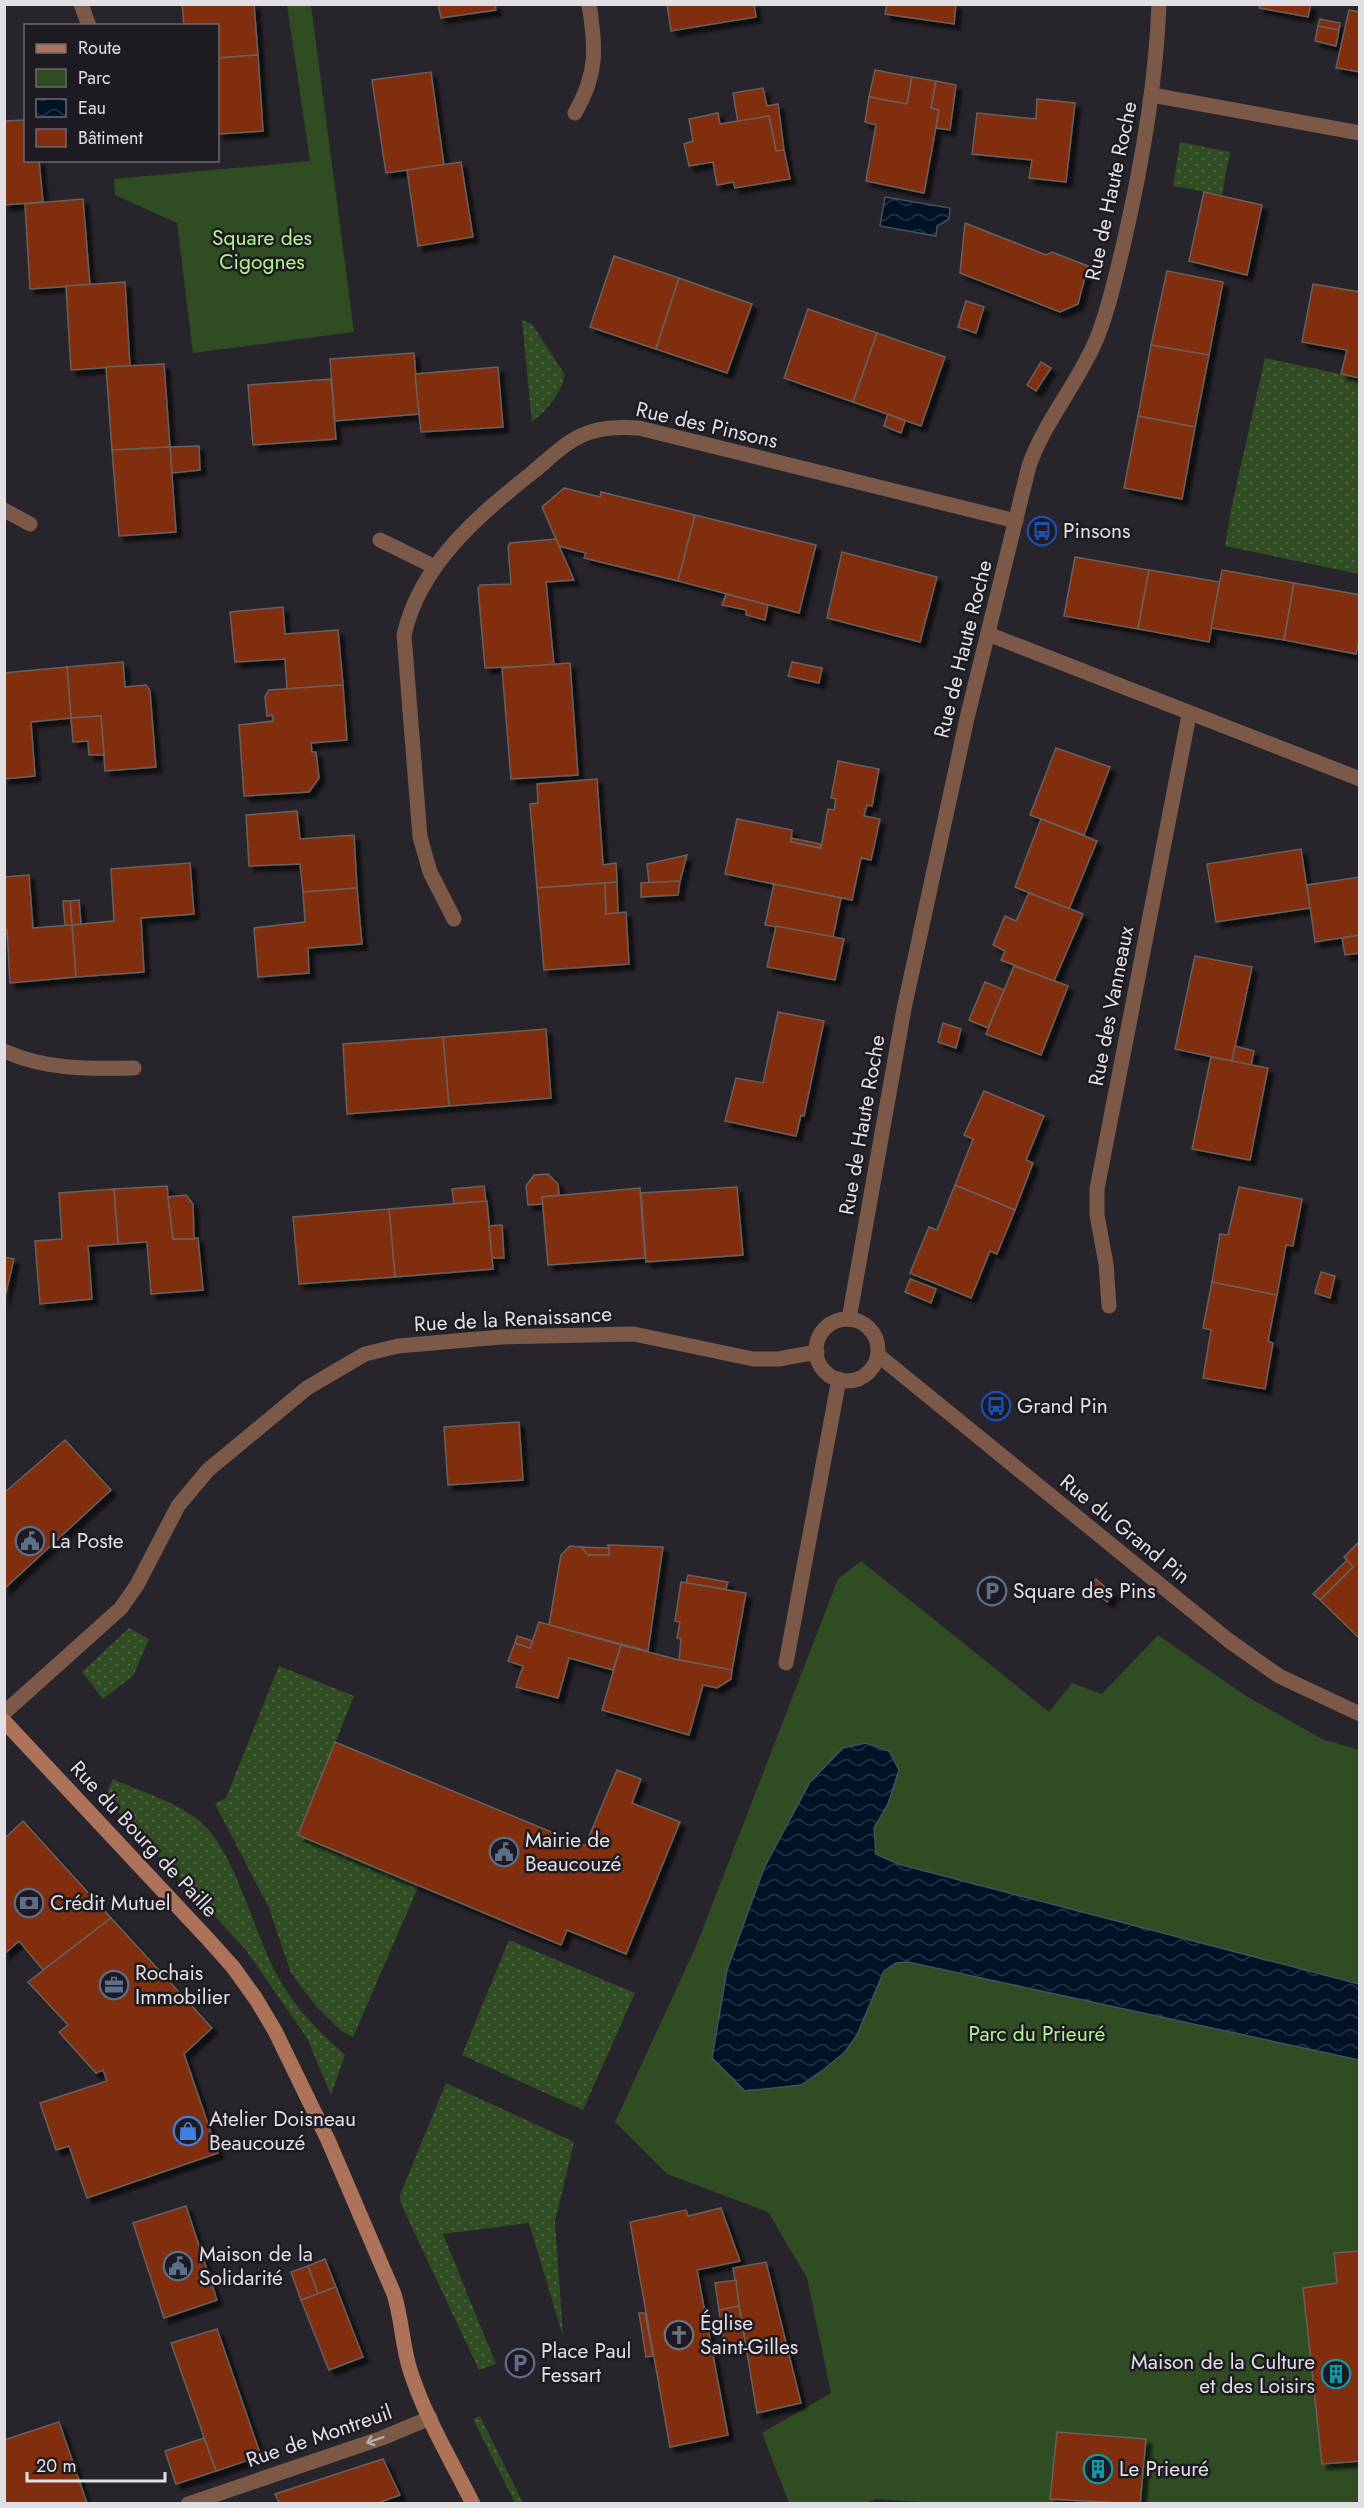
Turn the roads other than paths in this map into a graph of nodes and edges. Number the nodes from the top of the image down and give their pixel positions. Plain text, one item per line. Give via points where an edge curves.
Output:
1 (81, 4) edge
2 (589, 4) edge
3 (1159, 4) edge
4 (88, 24) edge
5 (1152, 95) junction
6 (574, 113) dead end
7 (1359, 133) edge
8 (4, 510) edge
9 (1016, 521) junction
10 (30, 524) dead end
11 (380, 540) dead end
12 (435, 567) junction
13 (988, 634) junction
14 (1190, 715) junction
15 (1359, 779) edge
16 (454, 919) dead end
17 (4, 1051) edge
18 (134, 1068) dead end
19 (1108, 1306) dead end
20 (849, 1319) junction
21 (817, 1352) junction
22 (878, 1355) junction
23 (839, 1379) junction
24 (786, 1663) dead end
25 (4, 1713) edge
26 (1359, 1714) edge
27 (4, 1721) edge
28 (430, 2418) junction
29 (188, 2504) edge
30 (473, 2504) edge

1 - 4 street
2 - 6 street via 595,43 594,70
3 - 5 street, Rue de Haute Roche
5 - 7 street
5 - 9 street, Rue de Haute Roche via 1131,213 1109,302 1083,368 1035,447
8 - 10 street
9 - 12 street, Rue des Pinsons via 650,431 620,427 583,435 567,445 484,512
9 - 13 street, Rue de Haute Roche
11 - 12 street
12 - 16 street, Rue des Pinsons via 407,621 404,635 420,837 430,872
13 - 14 street
13 - 20 street, Rue de Haute Roche via 904,1009
14 - 15 street
14 - 19 street, Rue des Vanneaux via 1097,1189
17 - 18 street via 73,1069
20 - 21 street via 828,1326 819,1338
20 - 22 street via 871,1330
21 - 23 street via 824,1370
21 - 25 street, Rue de la Renaissance via 753,1359 634,1334 501,1337 398,1346 365,1354 307,1388 208,1470 178,1506 121,1608
22 - 23 street via 872,1368 861,1377
22 - 26 street, Rue du Grand Pin via 1228,1640 1279,1676
23 - 24 street
27 - 28 street, Rue du Bourg de Paille via 207,1938 256,1999 328,2140 394,2294 410,2370
28 -> 29 street, Rue de Montreuil
28 - 30 street

